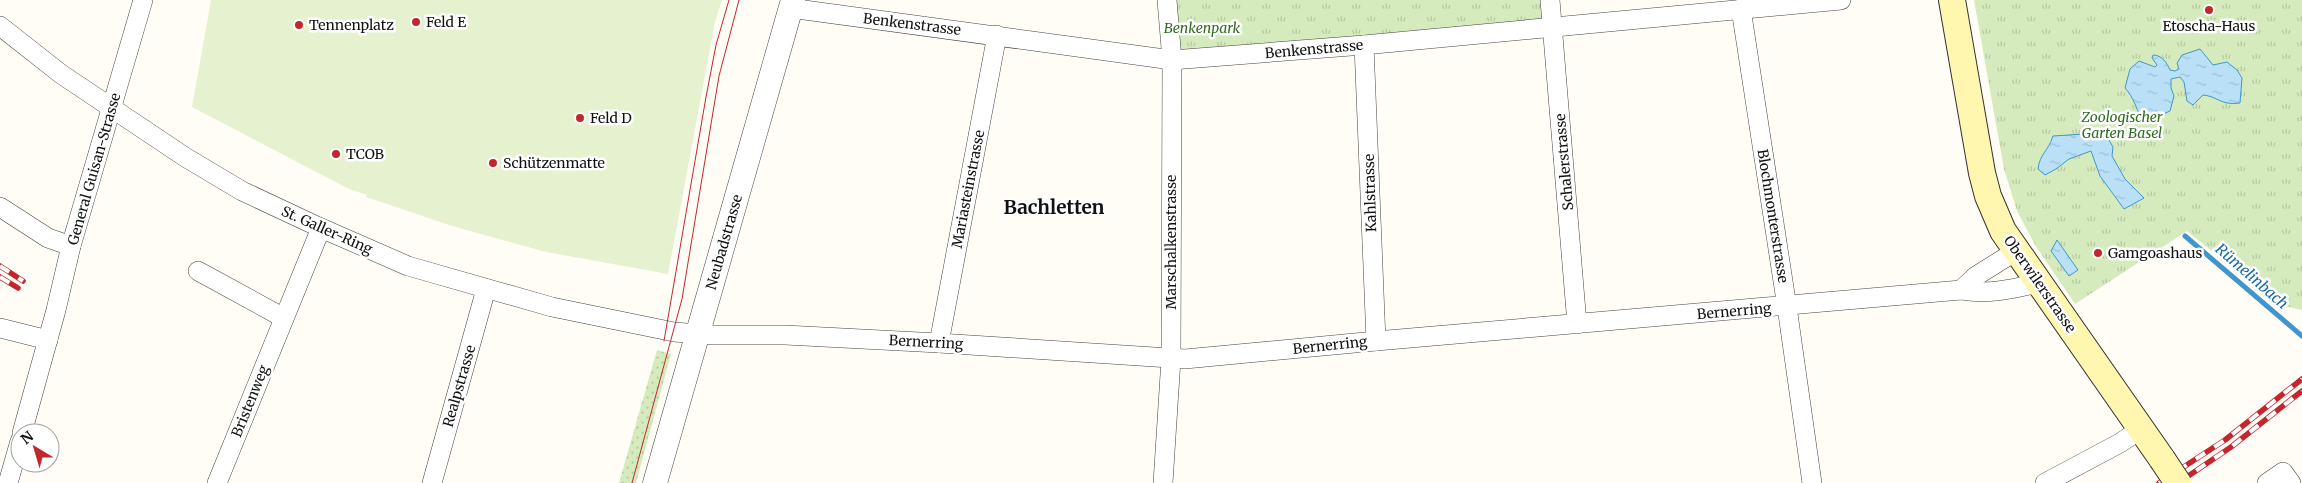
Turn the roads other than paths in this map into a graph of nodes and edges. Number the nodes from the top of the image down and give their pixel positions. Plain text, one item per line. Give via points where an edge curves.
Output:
1 (143, 0) edge
2 (1166, 0) edge
3 (1550, 0) edge
4 (1841, 0) edge
5 (1952, 0) edge
6 (791, 4) edge
7 (1740, 9) junction
8 (0, 26) edge
9 (1553, 26) junction
10 (997, 35) junction
11 (1364, 45) junction
12 (1172, 60) junction
13 (111, 108) junction
14 (0, 207) edge
15 (321, 228) junction
16 (71, 246) junction
17 (2016, 251) junction
18 (198, 272) dead end
19 (2039, 283) junction
20 (486, 289) junction
21 (1961, 290) junction
22 (1787, 307) junction
23 (284, 318) junction
24 (1578, 324) junction
25 (0, 328) edge
26 (698, 334) junction
27 (48, 340) junction
28 (1376, 341) junction
29 (939, 343) junction
30 (1171, 359) junction
31 (25, 423) edge
32 (2141, 429) junction
33 (217, 483) edge
34 (432, 483) edge
35 (655, 483) edge
36 (1163, 483) edge
37 (1812, 483) edge
38 (2046, 483) edge
39 (2178, 483) edge
40 (2267, 483) edge
41 (2291, 483) edge

1 - 13 street, General Guisan-Strasse
2 - 12 street, Marschalkenstrasse
3 - 9 street, Schalerstrasse
4 - 7 street, Benkenstrasse
5 - 17 main road, Oberwilerstrasse via 1982,173 2003,231
6 - 10 street, Benkenstrasse
6 - 26 street, Neubadstrasse
7 - 9 street, Benkenstrasse
7 - 22 street, Blochmonterstrasse
8 - 13 street, St. Galler-Ring
9 - 11 street, Benkenstrasse
9 - 24 street, Schalerstrasse
10 - 12 street, Benkenstrasse
10 - 29 street, Mariasteinstrasse
11 - 12 street, Benkenstrasse
11 - 28 street, Kahlstrasse
12 - 30 street, Marschalkenstrasse
13 - 15 street, St. Galler-Ring via 242,191
13 - 16 street, General Guisan-Strasse
14 - 16 street via 48,238
15 - 20 street, St. Galler-Ring via 408,266
15 - 23 street, Bristenweg
16 - 27 street, General Guisan-Strasse
17 - 19 main road, Oberwilerstrasse
17 - 21 street via 1976,276
18 - 23 street
19 - 21 street, Bernerring via 2002,291 1978,293
19 - 32 main road, Oberwilerstrasse
20 - 26 street, St. Galler-Ring via 552,307 657,329
20 - 34 street, Realpstrasse
21 - 22 street, Bernerring
22 - 24 street, Bernerring
22 - 37 street, Blochmonterstrasse
23 - 33 street, Bristenweg
24 - 28 street, Bernerring
25 - 27 street
26 - 29 street, Bernerring
26 - 35 street, Neubadstrasse
27 - 31 street, General Guisan-Strasse
28 - 30 street, Bernerring
29 - 30 street, Bernerring
30 - 36 street, Marschalkenstrasse
32 - 38 street
32 - 39 main road, Oberwilerstrasse, bridge
40 - 41 street via 2283,472

